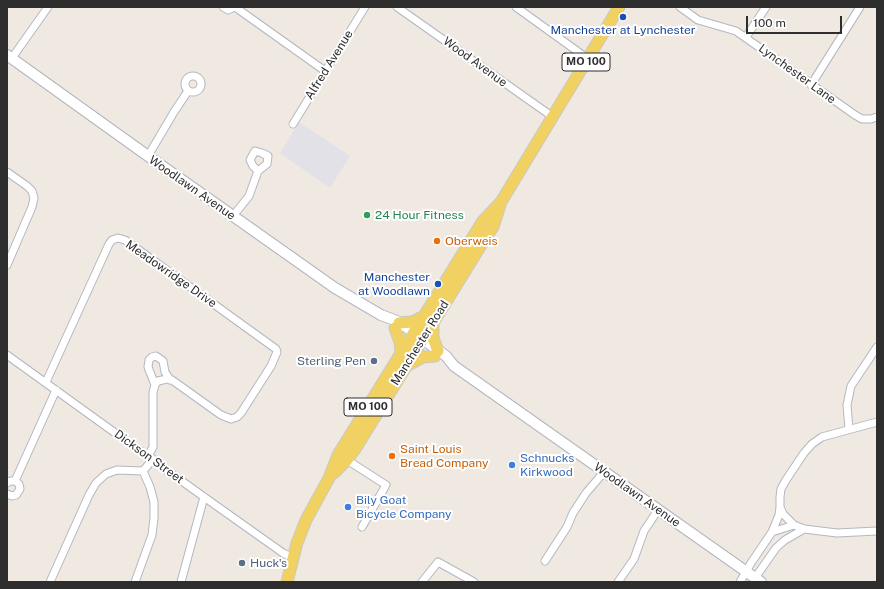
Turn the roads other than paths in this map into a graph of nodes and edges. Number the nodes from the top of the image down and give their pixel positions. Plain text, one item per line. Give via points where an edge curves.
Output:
1 (48, 7) edge
2 (223, 7) edge
3 (235, 7) edge
4 (365, 7) edge
5 (397, 7) edge
6 (516, 7) edge
7 (619, 7) edge
8 (680, 7) edge
9 (766, 7) edge
10 (860, 7) edge
11 (746, 37) junction
12 (9, 56) edge
13 (588, 59) junction
14 (325, 71) junction
15 (811, 85) junction
16 (188, 91) dead end
17 (553, 117) junction
18 (874, 118) edge
19 (293, 124) dead end
20 (148, 156) junction
21 (258, 171) dead end
22 (7, 172) edge
23 (233, 216) junction
24 (7, 265) edge
25 (429, 319) junction
26 (397, 325) junction
27 (417, 339) junction
28 (877, 347) edge
29 (7, 354) edge
30 (437, 354) junction
31 (400, 355) junction
32 (406, 367) junction
33 (170, 380) junction
34 (46, 382) junction
35 (155, 385) junction
36 (56, 390) junction
37 (877, 422) edge
38 (849, 429) junction
39 (151, 458) junction
40 (347, 460) junction
41 (143, 471) junction
42 (604, 472) junction
43 (329, 478) junction
44 (15, 481) junction
45 (7, 483) edge
46 (7, 494) edge
47 (204, 497) junction
48 (780, 507) junction
49 (658, 510) junction
50 (794, 525) junction
51 (362, 527) dead end
52 (804, 529) junction
53 (877, 531) edge
54 (772, 532) junction
55 (293, 558) junction
56 (545, 561) dead end
57 (746, 572) junction
58 (758, 580) edge
59 (50, 582) edge
60 (134, 582) edge
61 (181, 582) edge
62 (287, 582) edge
63 (422, 582) edge
64 (474, 582) edge
65 (618, 582) edge
66 (740, 582) edge

1 - 12 street
2 - 3 street via 228,10
3 - 14 street
4 - 14 street, Alfred Avenue
5 - 17 street, Wood Avenue
6 - 13 street
7 - 13 main road, Manchester Road / MO 100
8 - 11 street, Lynchester Lane via 698,20 736,31
9 - 11 street
10 - 15 street
11 - 15 street, Lynchester Lane
12 - 20 street, Woodlawn Avenue
13 - 17 main road, Manchester Road / MO 100
14 - 19 street, Alfred Avenue
15 - 18 street, Lynchester Lane via 855,115
16 - 20 street
17 - 25 main road, Manchester Road / MO 100 via 501,202 483,221
20 - 23 street, Woodlawn Avenue
21 - 23 street via 249,196
22 - 24 street via 27,186 34,198
23 - 26 street, Woodlawn Avenue via 342,292
25 - 26 main road
25 - 27 main road, Manchester Road / MO 100
25 - 30 main road
26 - 27 street, Woodlawn Avenue
26 - 31 main road
27 - 30 street, Woodlawn Avenue
27 - 31 main road, Manchester Road / MO 100
27 - 32 main road, Manchester Road / MO 100
28 - 38 street via 851,386 847,405
29 - 34 street, Dickson Street
30 - 32 main road via 423,357
30 - 42 street, Woodlawn Avenue via 446,356 454,366
31 - 43 main road, Manchester Road / MO 100 via 338,454
32 - 40 main road, Manchester Road / MO 100
33 - 34 street, Meadowridge Drive via 221,415 231,419 241,413 277,352 271,344 125,240 118,238 108,244
33 - 35 street via 162,379
33 - 35 street via 163,361 156,356 152,357 148,367
34 - 36 street, Dickson Street
35 - 39 street
36 - 39 street, Dickson Street
36 - 44 street
37 - 38 street
38 - 48 street via 822,437 804,453 781,489
39 - 41 street
39 - 47 street, Dickson Street
40 - 43 main road, Manchester Road / MO 100
40 - 51 street via 386,485
41 - 59 street via 117,470 106,474 96,483
41 - 60 street via 154,502 154,518 152,535
42 - 49 street, Woodlawn Avenue
42 - 56 street via 581,500
43 - 55 main road, Manchester Road / MO 100 via 306,520
44 - 45 street
44 - 46 street via 20,486 18,493 12,496
47 - 55 street, Dickson Street
47 - 61 street
48 - 50 street
48 - 54 street
49 - 57 street, Woodlawn Avenue
49 - 65 street via 644,532 634,559
50 - 52 street
50 - 54 street
52 - 53 street via 837,532
52 - 58 street via 776,548
54 - 57 street
55 - 62 main road, Manchester Road / MO 100
57 - 58 street, Woodlawn Avenue
57 - 66 street
63 - 64 street via 438,562

